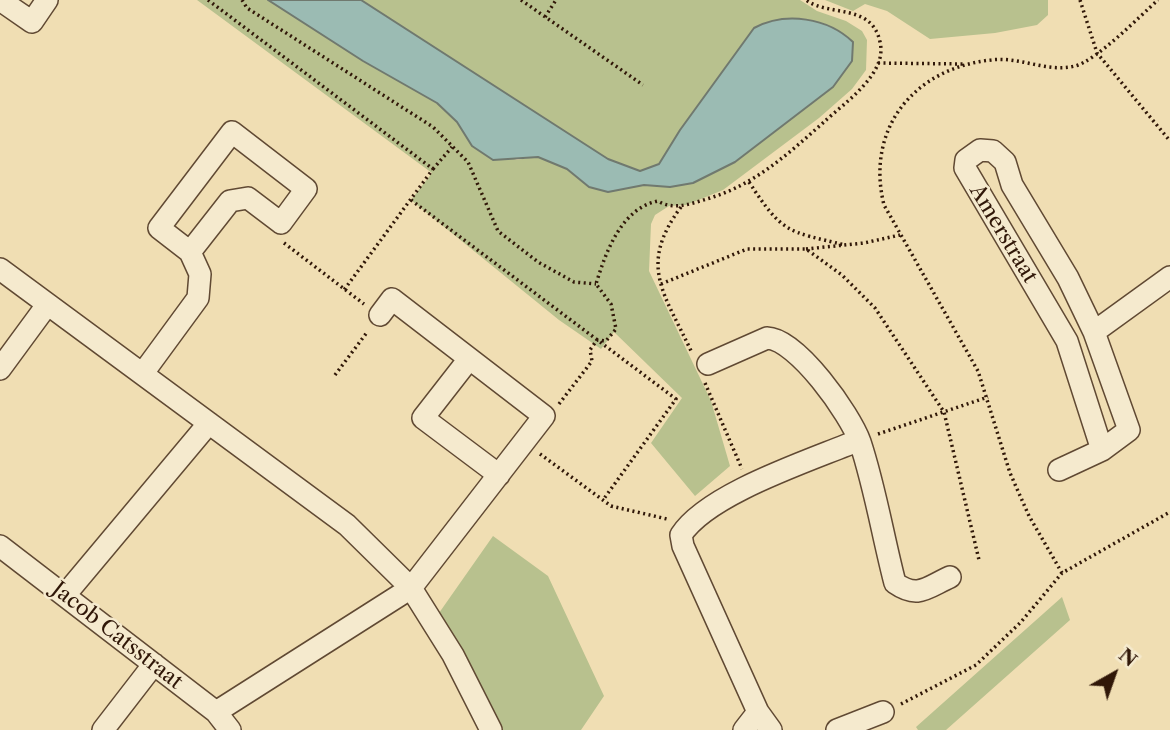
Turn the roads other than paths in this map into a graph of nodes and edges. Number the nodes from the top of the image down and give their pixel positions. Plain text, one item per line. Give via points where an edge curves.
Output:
1 (0, 0) edge
2 (47, 0) edge
3 (190, 252) junction
4 (0, 269) edge
5 (1170, 276) edge
6 (47, 305) junction
7 (380, 316) road end
8 (1094, 332) junction
9 (469, 359) junction
10 (702, 367) road end
11 (0, 369) edge
12 (143, 373) junction
13 (209, 423) junction
14 (859, 440) junction
15 (1102, 450) junction
16 (1059, 470) dead end
17 (499, 475) junction
18 (0, 547) edge
19 (950, 577) dead end
20 (411, 588) junction
21 (65, 595) junction
22 (154, 664) junction
23 (216, 712) junction
24 (758, 712) junction
25 (884, 712) road end
26 (103, 730) edge
27 (230, 730) edge
28 (491, 730) edge
29 (744, 730) edge
30 (771, 730) edge
31 (837, 730) edge

1 - 2 street via 32,22
3 - 3 street via 159,228 232,132 306,189 281,223 248,198 230,201
3 - 12 street via 200,274 198,298
4 - 6 street
5 - 8 street
6 - 11 street
6 - 12 street
7 - 9 street via 392,299
8 - 15 street, Amerstraat via 1129,430
8 - 15 street, Amerstraat via 1068,278 1012,185 1005,162 993,151 973,152 965,168 1067,341
9 - 17 street via 544,416
9 - 17 street via 423,418
10 - 14 street via 755,341 777,338 820,379
12 - 13 street
13 - 20 street via 347,525
13 - 21 street
14 - 19 street via 895,583 916,593
14 - 24 street via 706,509 681,535
15 - 16 street, Amerstraat
17 - 20 street
18 - 21 street, Jacob Catsstraat
20 - 23 street
20 - 28 street via 453,655
21 - 22 street, Jacob Catsstraat
22 - 23 street, Jacob Catsstraat
22 - 26 street
23 - 27 street, Jacob Catsstraat
24 - 29 street
24 - 30 street
25 - 31 street

